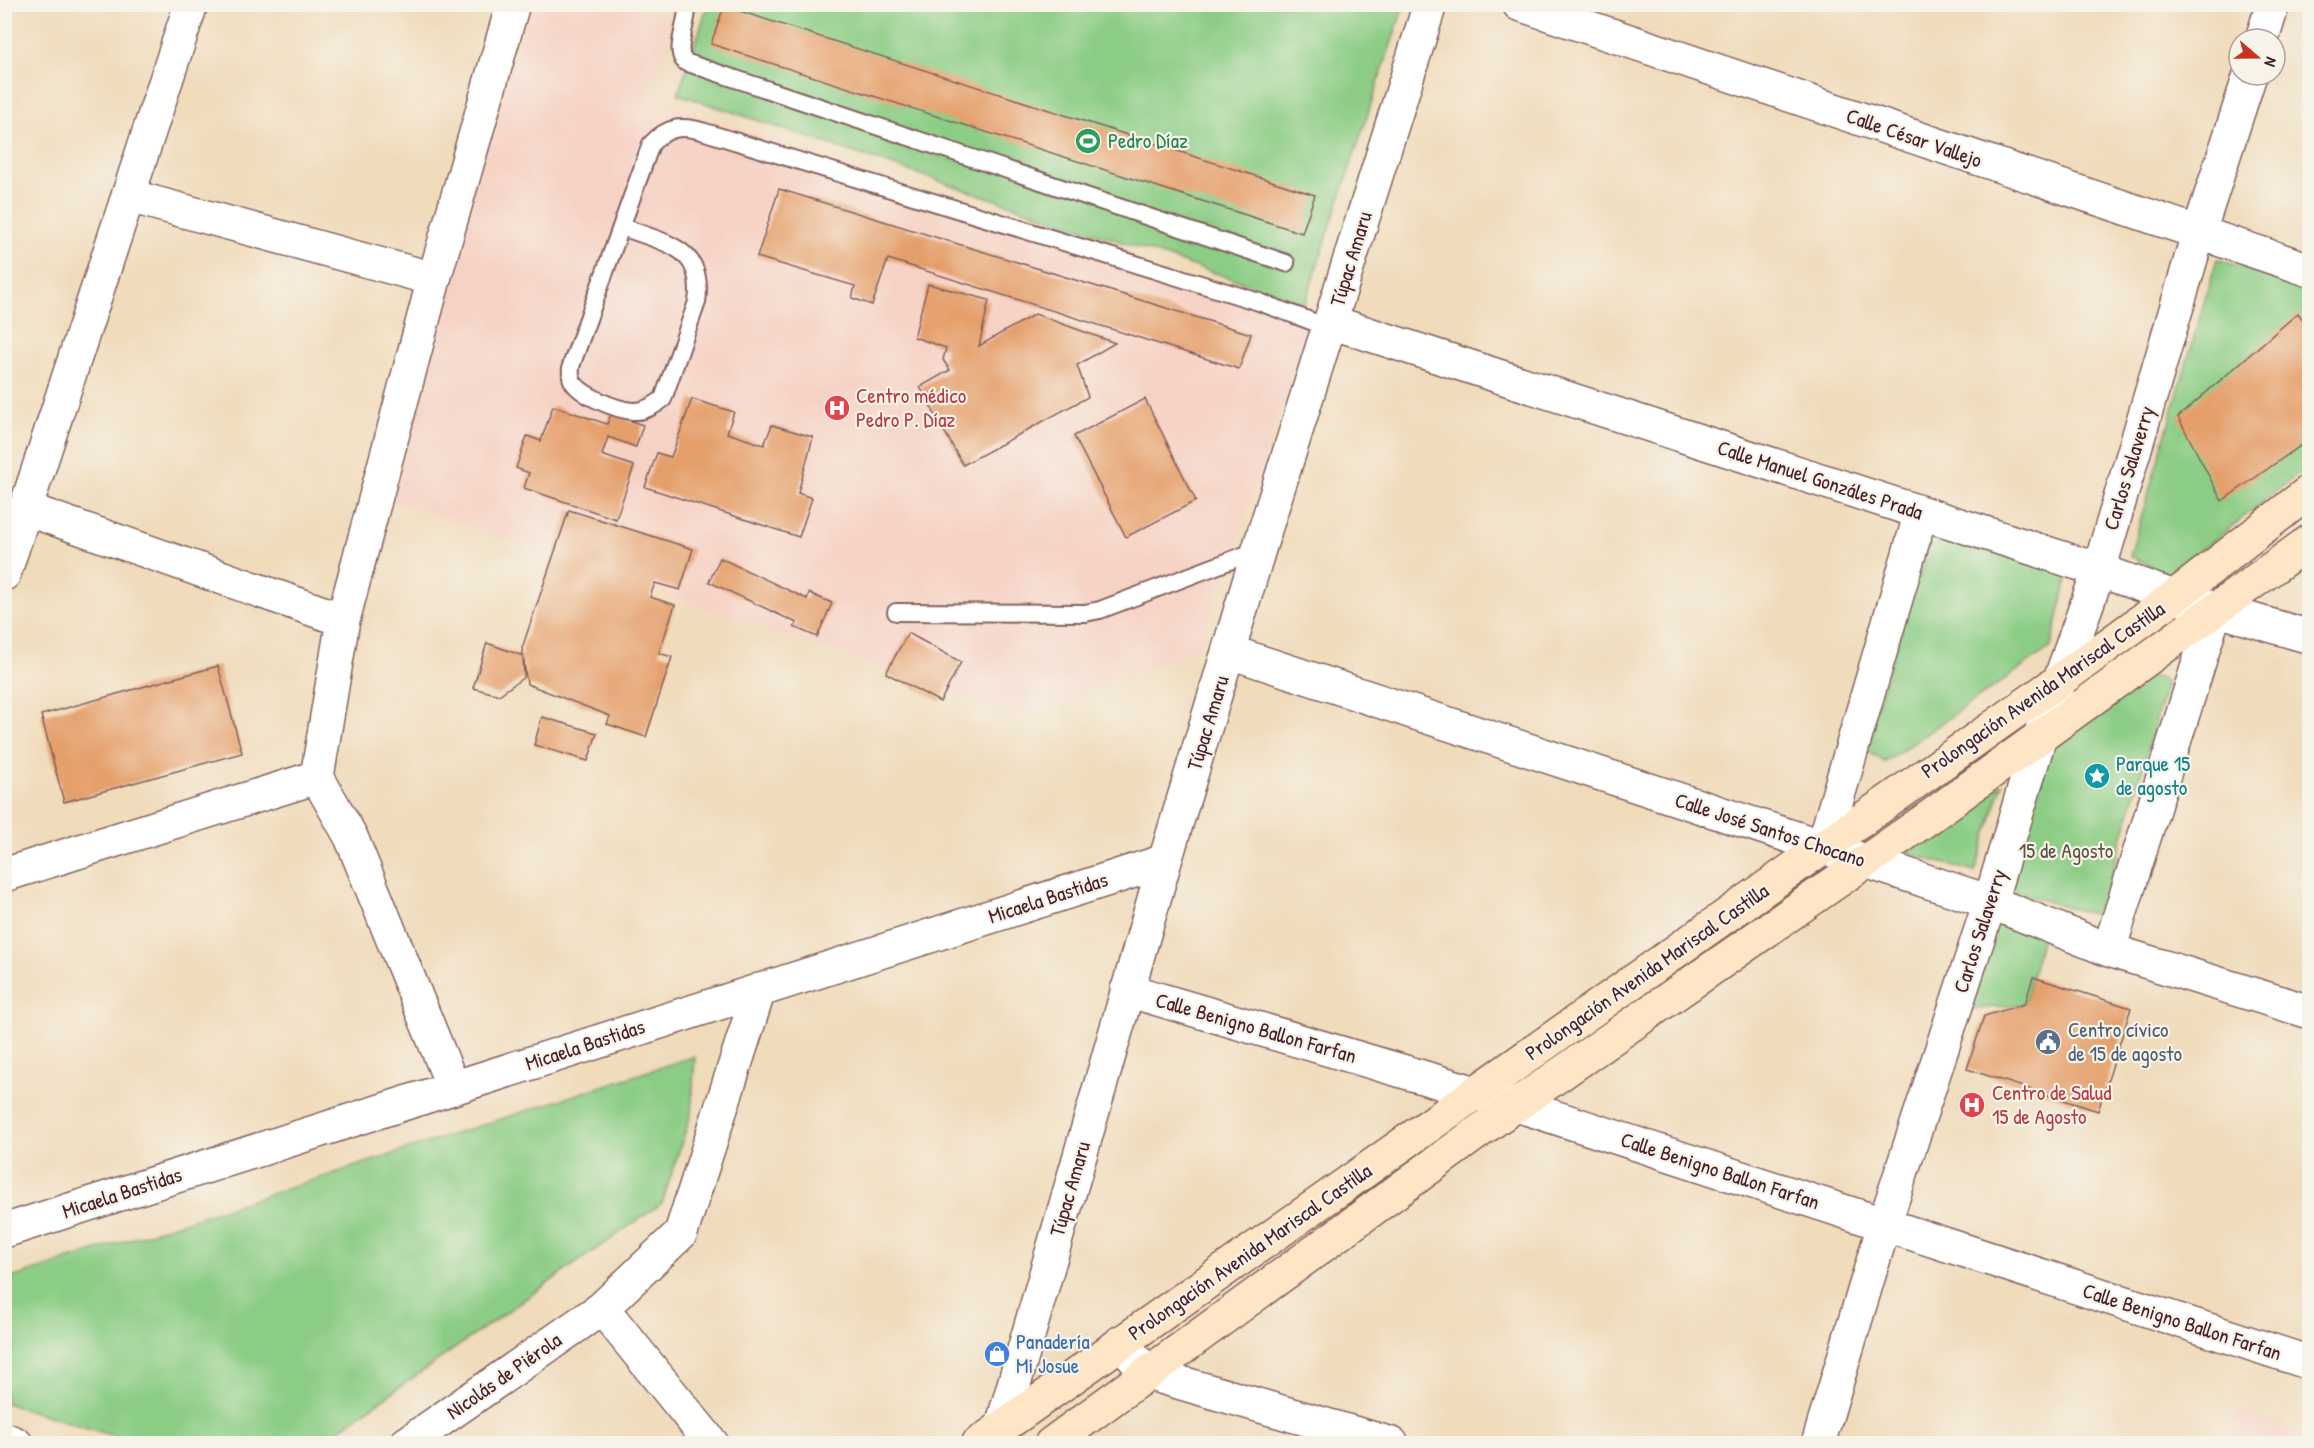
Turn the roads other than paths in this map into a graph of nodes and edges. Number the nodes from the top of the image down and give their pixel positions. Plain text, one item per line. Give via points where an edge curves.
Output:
1 (191, 4) edge
2 (513, 4) edge
3 (687, 4) edge
4 (1430, 4) edge
5 (1519, 4) edge
6 (2273, 4) edge
7 (2266, 27) edge
8 (2246, 87) edge
9 (129, 196) junction
10 (622, 227) junction
11 (2198, 234) junction
12 (1286, 263) dead end
13 (2310, 270) edge
14 (434, 279) junction
15 (1330, 325) junction
16 (2310, 491) edge
17 (26, 509) junction
18 (1921, 513) junction
19 (2310, 541) edge
20 (1259, 549) junction
21 (2099, 570) junction
22 (4, 574) edge
23 (2174, 597) junction
24 (2216, 608) junction
25 (896, 612) dead end
26 (343, 620) junction
27 (2310, 637) edge
28 (1230, 652) junction
29 (2060, 680) junction
30 (2040, 736) junction
31 (317, 777) junction
32 (1823, 847) junction
33 (1165, 861) junction
34 (1865, 861) junction
35 (4, 875) edge
36 (1990, 902) junction
37 (2109, 950) junction
38 (759, 990) junction
39 (1127, 990) junction
40 (2310, 1012) edge
41 (453, 1087) junction
42 (1475, 1093) junction
43 (1517, 1105) junction
44 (1884, 1225) junction
45 (4, 1231) edge
46 (602, 1308) junction
47 (1121, 1342) junction
48 (2310, 1363) edge
49 (1147, 1373) junction
50 (991, 1438) edge
51 (4, 1439) edge
52 (16, 1443) edge
53 (406, 1443) edge
54 (712, 1443) edge
55 (1051, 1443) edge
56 (1392, 1443) edge
57 (1818, 1443) edge

1 - 9 street
2 - 14 street
3 - 12 lane via 688,19 679,47 680,58 685,62
4 - 15 street, Túpac Amaru
5 - 11 street, Calle César Vallejo
6 - 7 street
8 - 11 street, Carlos Salaverry
9 - 14 street
9 - 17 street
10 - 10 lane via 571,366 571,379 592,398 634,411 652,408 663,399 699,286 698,271 677,249
10 - 15 lane via 651,144 674,127 690,128
11 - 13 street, Calle César Vallejo
11 - 21 street, Carlos Salaverry
14 - 26 street
15 - 18 street, Calle Manuel Gonzáles Prada
15 - 20 street, Túpac Amaru
16 - 23 main road, Prolongación Avenida Mariscal Castilla
17 - 22 street
17 - 26 street
18 - 21 street, Calle Manuel Gonzáles Prada
18 - 32 street
19 - 24 main road, Prolongación Avenida Mariscal Castilla
20 - 25 lane via 1084,613
20 - 28 street, Túpac Amaru
21 - 23 street, Calle Manuel Gonzáles Prada
21 - 29 street, Carlos Salaverry
23 - 24 street, Calle Manuel Gonzáles Prada
23 - 29 main road, Prolongación Avenida Mariscal Castilla
24 - 27 street, Calle Manuel Gonzáles Prada
24 - 30 main road, Prolongación Avenida Mariscal Castilla
24 - 37 street
26 - 31 street
28 - 32 street, Calle José Santos Chocano
28 - 33 street, Túpac Amaru
29 - 30 street, Carlos Salaverry
29 - 32 main road, Prolongación Avenida Mariscal Castilla
30 - 34 main road, Prolongación Avenida Mariscal Castilla
30 - 36 street, Carlos Salaverry
31 - 35 street
31 - 41 street via 351,837
32 - 34 street, Calle José Santos Chocano
32 - 42 main road, Prolongación Avenida Mariscal Castilla
33 - 38 street, Micaela Bastidas
33 - 39 street, Túpac Amaru
34 - 36 street, Calle José Santos Chocano
34 - 43 main road, Prolongación Avenida Mariscal Castilla
36 - 37 street, Calle José Santos Chocano
36 - 44 street, Carlos Salaverry
37 - 40 street, Calle José Santos Chocano
38 - 41 street, Micaela Bastidas
38 - 46 street, Nicolás de Piérola via 681,1233
39 - 42 street, Calle Benigno Ballon Farfan
39 - 50 street, Túpac Amaru
41 - 45 street, Micaela Bastidas
42 - 43 street, Calle Benigno Ballon Farfan
42 - 47 main road, Prolongación Avenida Mariscal Castilla
43 - 44 street, Calle Benigno Ballon Farfan
43 - 49 main road, Prolongación Avenida Mariscal Castilla
44 - 48 street, Calle Benigno Ballon Farfan
44 - 57 street, Carlos Salaverry
46 - 53 street, Nicolás de Piérola
46 - 54 street
47 - 49 street
47 - 50 main road, Prolongación Avenida Mariscal Castilla
49 - 55 main road, Prolongación Avenida Mariscal Castilla
49 - 56 street
51 - 52 street

